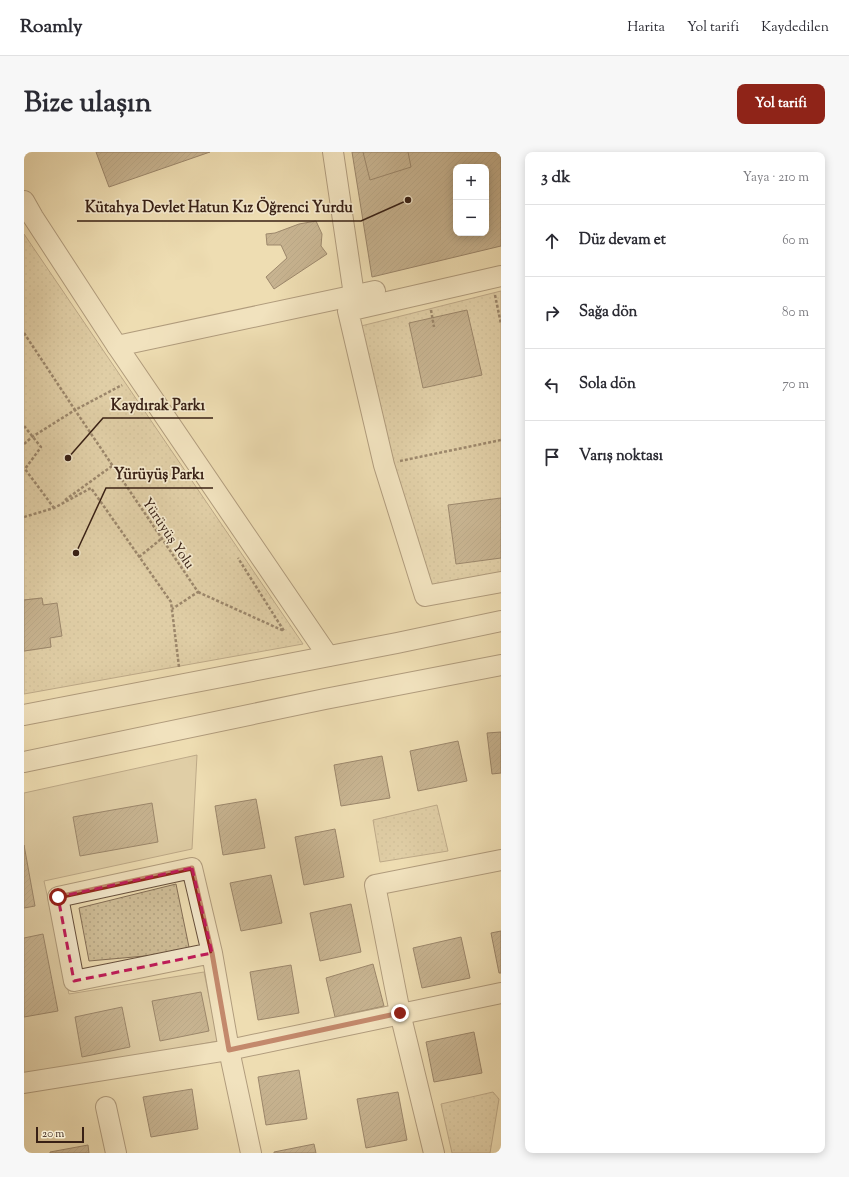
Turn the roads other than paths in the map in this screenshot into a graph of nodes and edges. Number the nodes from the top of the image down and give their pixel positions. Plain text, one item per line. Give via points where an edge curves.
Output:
1 (333, 152) edge
2 (24, 200) edge
3 (498, 273) edge
4 (354, 295) junction
5 (117, 346) junction
6 (501, 582) edge
7 (501, 621) edge
8 (328, 656) junction
9 (501, 665) edge
10 (24, 715) edge
11 (24, 762) edge
12 (501, 860) edge
13 (212, 953) junction
14 (501, 993) edge
15 (400, 1013) junction
16 (229, 1050) junction
17 (24, 1083) edge
18 (106, 1107) dead end
19 (116, 1153) edge
20 (251, 1153) edge
21 (434, 1153) edge

1 - 4 street
2 - 5 street via 33,218
3 - 4 street
3 - 6 street via 348,311 384,464 425,596
4 - 5 street
5 - 8 street
7 - 8 street
8 - 10 street
9 - 11 street
12 - 15 street via 375,885
13 - 13 street via 192,868 58,897 74,981
13 - 16 street
14 - 15 street
15 - 16 street
15 - 21 street
16 - 17 street
16 - 20 street
18 - 19 street

